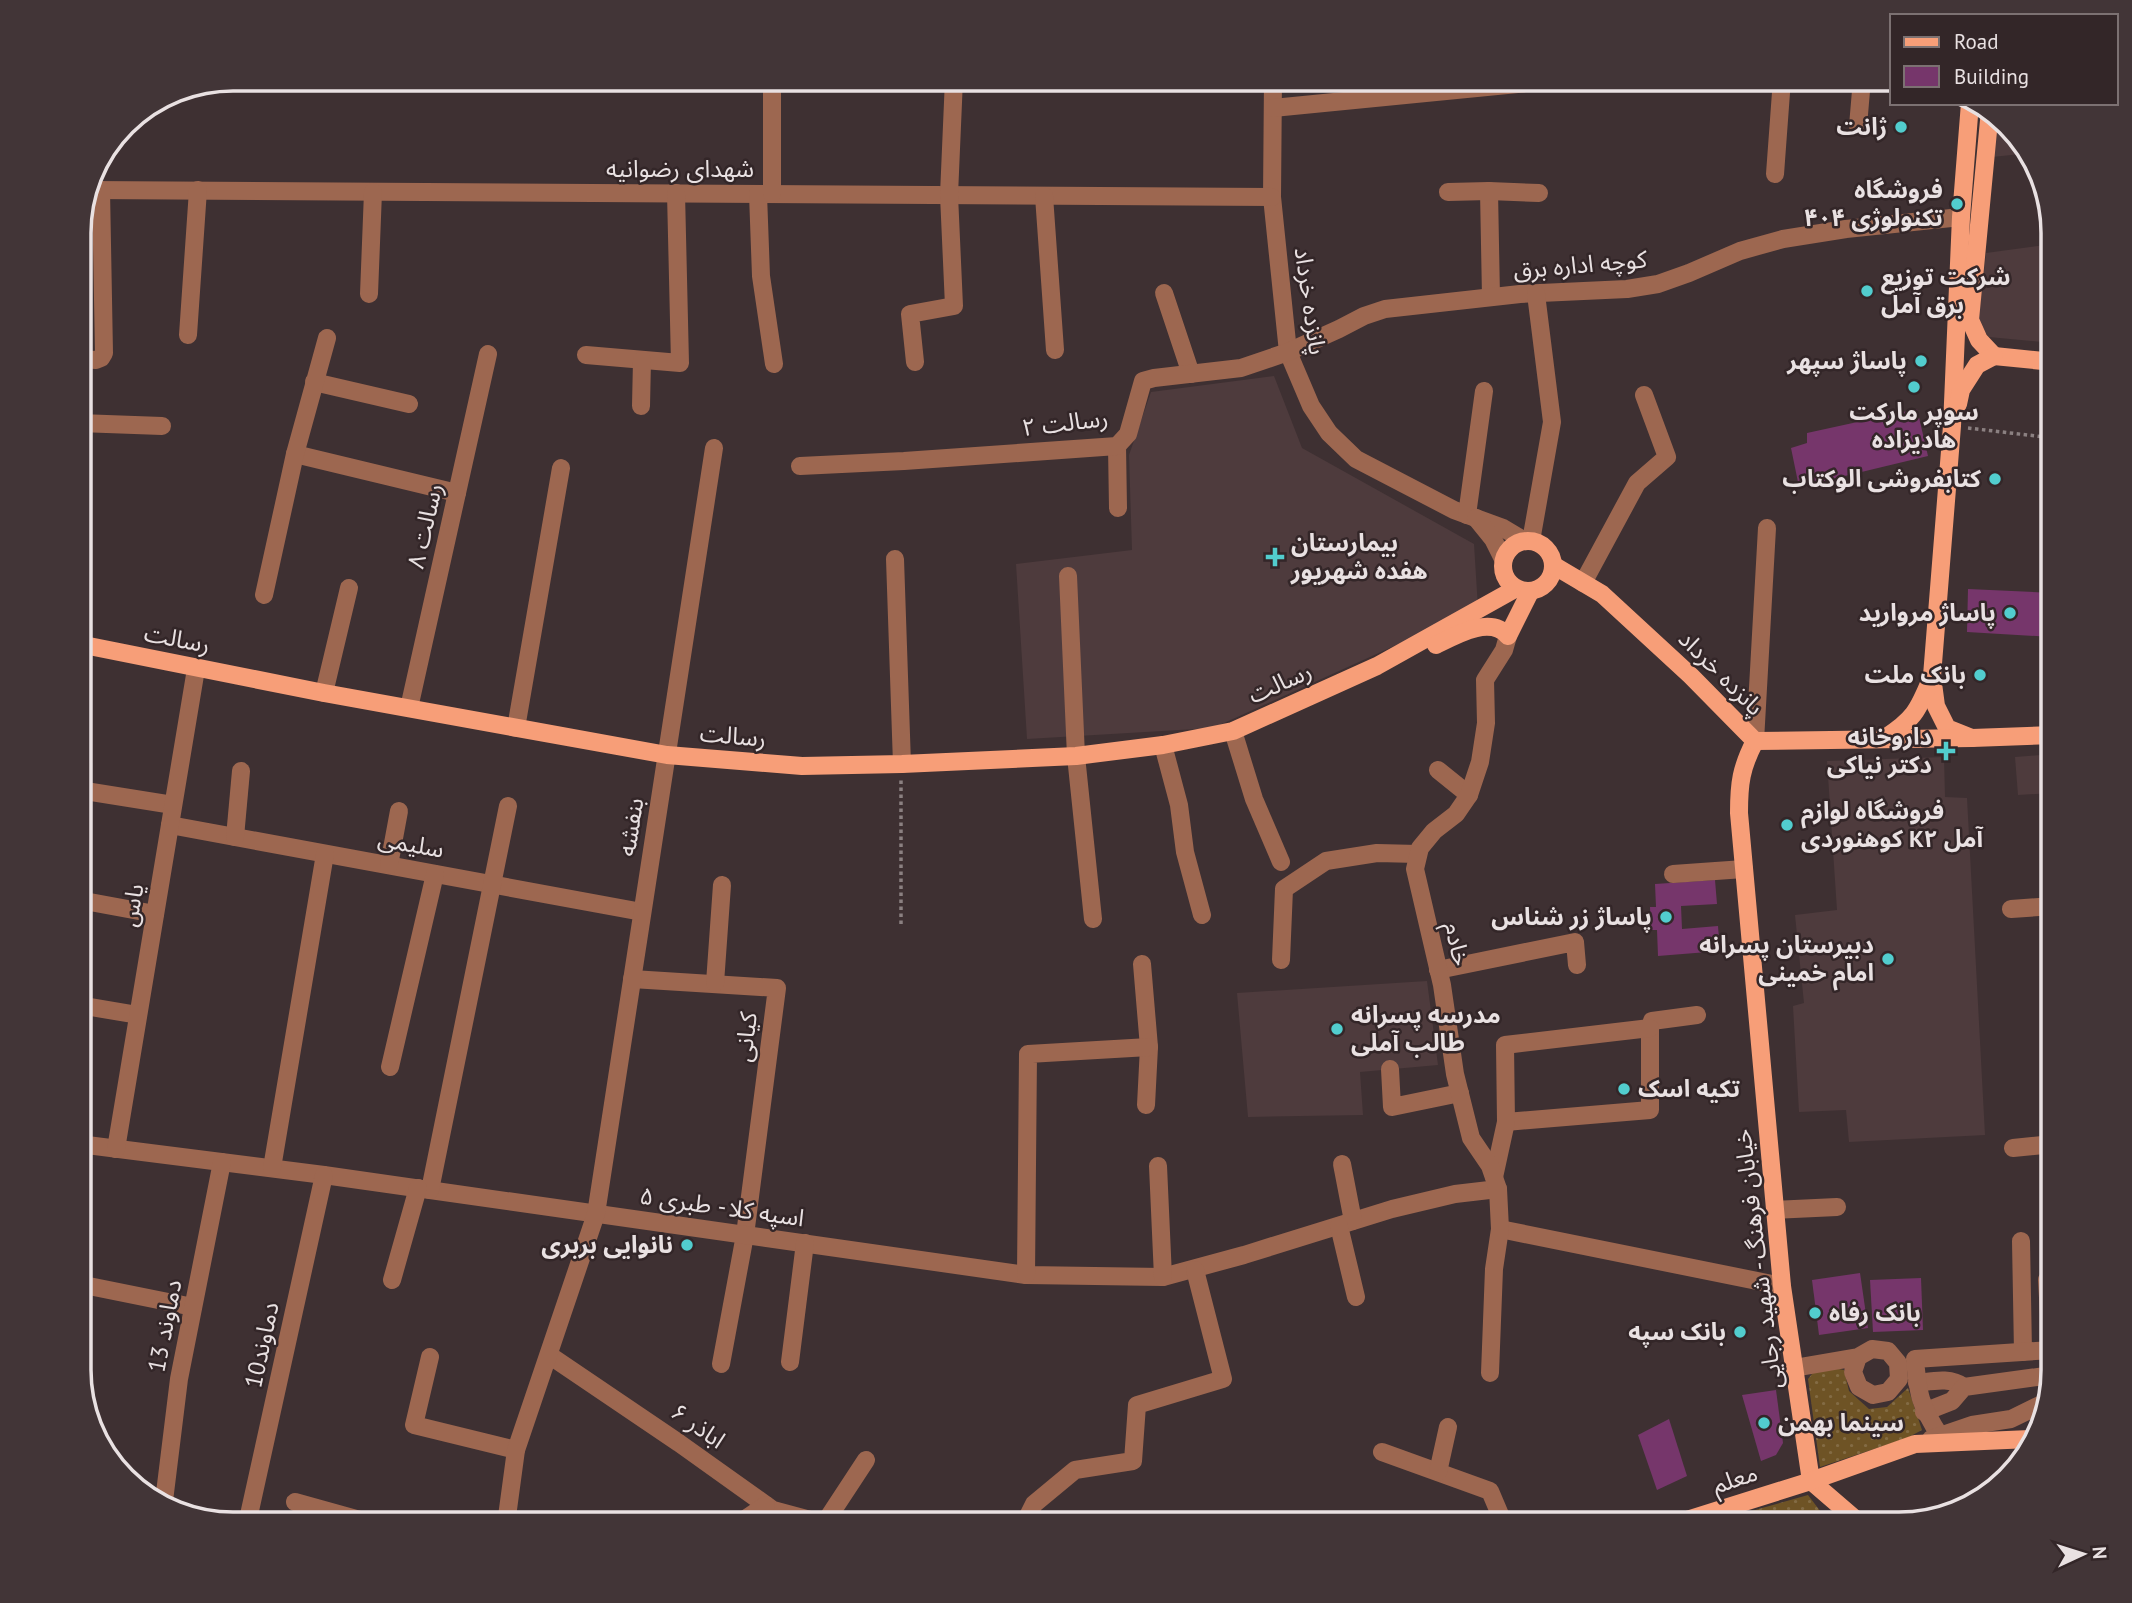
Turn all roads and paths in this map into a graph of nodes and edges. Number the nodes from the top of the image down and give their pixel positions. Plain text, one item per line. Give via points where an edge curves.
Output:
1 (771, 91) edge
2 (953, 91) edge
3 (1273, 91) edge
4 (1373, 91) edge
5 (1781, 91) edge
6 (1861, 91) edge
7 (1273, 108) junction
8 (1969, 110) edge
9 (1989, 123) edge
10 (1858, 126) dead end
11 (1775, 174) dead end
12 (98, 190) edge
13 (198, 190) junction
14 (373, 191) junction
15 (1489, 191) junction
16 (1448, 192) dead end
17 (676, 193) junction
18 (1539, 193) dead end
19 (765, 194) junction
20 (949, 195) junction
21 (1044, 196) junction
22 (1272, 197) junction
23 (95, 202) edge
24 (1961, 217) junction
25 (1164, 293) dead end
26 (1536, 293) junction
27 (369, 294) dead end
28 (1491, 297) junction
29 (188, 335) dead end
30 (327, 338) dead end
31 (1055, 350) dead end
32 (1288, 352) junction
33 (488, 354) dead end
34 (586, 355) dead end
35 (1994, 356) junction
36 (91, 360) edge
37 (642, 360) junction
38 (2041, 361) edge
39 (915, 362) dead end
40 (774, 364) dead end
41 (1191, 374) junction
42 (314, 382) junction
43 (1484, 391) dead end
44 (1644, 396) dead end
45 (409, 404) dead end
46 (641, 406) dead end
47 (91, 423) edge
48 (162, 426) dead end
49 (1952, 426) junction
50 (2041, 437) edge
51 (1117, 446) junction
52 (714, 448) dead end
53 (295, 454) junction
54 (800, 466) dead end
55 (561, 468) dead end
56 (457, 493) junction
57 (1118, 508) dead end
58 (1471, 517) junction
59 (1767, 528) dead end
60 (1528, 541) junction
61 (895, 559) dead end
62 (1503, 559) junction
63 (1553, 565) junction
64 (1068, 576) dead end
65 (1583, 583) junction
66 (349, 588) dead end
67 (1523, 590) junction
68 (264, 595) dead end
69 (1508, 636) junction
70 (91, 647) edge
71 (1377, 666) junction
72 (195, 669) junction
73 (1932, 676) junction
74 (324, 693) junction
75 (409, 708) junction
76 (516, 728) junction
77 (1233, 730) junction
78 (2041, 735) edge
79 (1884, 738) junction
80 (1972, 738) junction
81 (1755, 741) junction
82 (1163, 745) junction
83 (667, 755) junction
84 (1076, 756) junction
85 (901, 764) junction
86 (1438, 770) dead end
87 (241, 771) dead end
88 (91, 792) edge
89 (1469, 795) junction
90 (173, 805) junction
91 (508, 806) dead end
92 (399, 811) dead end
93 (170, 825) junction
94 (235, 837) junction
95 (325, 854) junction
96 (1418, 854) junction
97 (1281, 862) dead end
98 (389, 865) junction
99 (1744, 869) junction
100 (435, 874) junction
101 (1673, 874) dead end
102 (493, 884) junction
103 (722, 885) dead end
104 (91, 902) edge
105 (2041, 907) edge
106 (2011, 909) dead end
107 (642, 912) junction
108 (155, 914) junction
109 (1202, 915) dead end
110 (1093, 919) dead end
111 (901, 924) dead end
112 (1282, 960) dead end
113 (1142, 964) dead end
114 (1577, 965) dead end
115 (1438, 970) junction
116 (632, 979) junction
117 (715, 983) junction
118 (91, 1007) edge
119 (138, 1015) junction
120 (1697, 1015) dead end
121 (1650, 1028) junction
122 (1149, 1047) junction
123 (390, 1067) dead end
124 (1390, 1069) dead end
125 (1460, 1093) junction
126 (1146, 1105) dead end
127 (1506, 1122) junction
128 (2041, 1145) edge
129 (91, 1146) edge
130 (2013, 1148) dead end
131 (116, 1149) junction
132 (222, 1162) junction
133 (1342, 1164) dead end
134 (1158, 1166) dead end
135 (272, 1168) junction
136 (324, 1175) junction
137 (1496, 1183) junction
138 (424, 1189) junction
139 (1838, 1207) dead end
140 (1775, 1210) junction
141 (596, 1214) junction
142 (1346, 1223) junction
143 (1500, 1229) junction
144 (745, 1235) junction
145 (2021, 1241) dead end
146 (805, 1243) junction
147 (1195, 1269) junction
148 (1026, 1275) junction
149 (1163, 1277) junction
150 (392, 1280) dead end
151 (91, 1286) edge
152 (1782, 1286) junction
153 (1356, 1297) dead end
154 (193, 1307) junction
155 (2041, 1350) edge
156 (2023, 1352) junction
157 (549, 1355) junction
158 (430, 1357) dead end
159 (1858, 1357) dead end
160 (790, 1362) dead end
161 (722, 1364) dead end
162 (1794, 1368) junction
163 (1490, 1373) dead end
164 (2041, 1377) edge
165 (1917, 1383) junction
166 (1964, 1387) junction
167 (2036, 1407) edge
168 (1924, 1412) junction
169 (1448, 1427) dead end
170 (1940, 1436) junction
171 (2023, 1438) edge
172 (1914, 1444) junction
173 (516, 1450) junction
174 (1382, 1452) dead end
175 (866, 1460) dead end
176 (1438, 1472) junction
177 (1811, 1481) junction
178 (165, 1494) edge
179 (295, 1502) dead end
180 (766, 1505) junction
181 (250, 1512) edge
182 (325, 1512) edge
183 (508, 1512) edge
184 (756, 1512) edge
185 (780, 1512) edge
186 (832, 1512) edge
187 (1030, 1512) edge
188 (1499, 1512) edge
189 (1712, 1512) edge
190 (1847, 1512) edge

1 - 19 street
2 - 20 street
3 - 7 street, پانزده خرداد
4 - 7 street
5 - 11 street
6 - 10 street
7 - 22 street, پانزده خرداد
8 - 24 main road
9 - 35 main road via 1970,320 1979,341
12 - 13 street, شهدای رضوانیه
13 - 14 street, شهدای رضوانیه
13 - 29 street
14 - 17 street, شهدای رضوانیه
14 - 27 street
15 - 16 street
15 - 18 street
15 - 28 street
17 - 19 street, شهدای رضوانیه
17 - 37 street via 680,363
19 - 20 street, شهدای رضوانیه
19 - 40 street via 761,276
20 - 21 street, شهدای رضوانیه
20 - 39 street via 954,306 910,314
21 - 22 street, شهدای رضوانیه
21 - 31 street
22 - 32 street, پانزده خرداد
23 - 36 street via 104,353
24 - 26 street, کوچه اداره برق via 1783,239 1658,284
24 - 49 main road
25 - 41 street
26 - 28 street, کوچه اداره برق
26 - 60 street via 1552,422
28 - 32 street, کوچه اداره برق via 1385,309
30 - 42 street
32 - 41 street, رسالت ۲ via 1241,368
32 - 58 street, پانزده خرداد via 1311,407 1356,459
33 - 56 street, رسالت ۸
34 - 37 street
35 - 38 main road
35 - 49 main road via 1977,365 1961,390
37 - 46 street
41 - 51 street, رسالت ۲ via 1143,381 1128,434
42 - 45 street
42 - 53 street
43 - 58 street
44 - 65 street via 1667,457 1637,483
47 - 48 street
49 - 50 path
49 - 73 main road
51 - 54 street, رسالت ۲
51 - 57 street
52 - 83 street, بنفشه
53 - 56 street
53 - 68 street
55 - 76 street
56 - 75 street, رسالت ۸
58 - 60 street, پانزده خرداد
58 - 62 street, پانزده خرداد via 1493,539
59 - 81 street
60 - 62 main road via 1511,546
60 - 63 main road via 1546,549
61 - 85 street
62 - 67 main road via 1504,576
63 - 65 main road, پانزده خرداد
63 - 67 main road via 1542,587
64 - 84 street
65 - 81 main road, پانزده خرداد via 1622,612
66 - 74 street
67 - 69 main road
67 - 71 main road, رسالت
69 - 71 main road, رسالت via 1491,626 1450,638 1406,660
69 - 89 street via 1486,680 1486,723
70 - 72 main road, رسالت
71 - 77 main road, رسالت
72 - 74 main road, رسالت
72 - 90 street, یاس
73 - 79 main road via 1907,724
73 - 80 main road via 1936,706 1947,728
74 - 75 main road, رسالت
75 - 76 main road, رسالت
76 - 83 main road, رسالت
77 - 82 main road, رسالت
77 - 97 street via 1254,799
78 - 80 main road
79 - 80 main road
79 - 81 main road
81 - 99 main road, خیابان فرهنگ - شهید رجایی via 1743,763 1739,791
82 - 84 main road, رسالت
82 - 109 street
83 - 85 main road, رسالت via 802,766
83 - 107 street, بنفشه
84 - 85 main road, رسالت
84 - 110 street
85 - 111 path
86 - 89 street
87 - 94 street
88 - 90 street
89 - 96 street
90 - 93 street, یاس
91 - 102 street
92 - 98 street
93 - 94 street, سلیمی
93 - 108 street, یاس
94 - 95 street, سلیمی
95 - 98 street, سلیمی
95 - 135 street
96 - 112 street via 1377,853 1326,861 1284,889
96 - 115 street, خادم via 1415,869
98 - 100 street, سلیمی
99 - 101 street
99 - 140 main road, خیابان فرهنگ - شهید رجایی
100 - 102 street, سلیمی
100 - 123 street
102 - 107 street, سلیمی
102 - 138 street
103 - 117 street
104 - 108 street
105 - 106 street
107 - 116 street, بنفشه
108 - 119 street, یاس
113 - 122 street
114 - 115 street via 1576,942
115 - 125 street, خادم
116 - 117 street, کیانی
116 - 141 street, بنفشه
117 - 144 street, کیانی via 777,988
118 - 119 street
119 - 131 street, یاس
120 - 121 street via 1652,1021
121 - 127 street via 1506,1045
121 - 127 street via 1650,1110
122 - 126 street
122 - 148 street via 1028,1054
124 - 125 street via 1392,1107
125 - 137 street, خادم via 1471,1138
127 - 137 street
128 - 130 street
129 - 131 street, اسپه کلا - طبری ۵
131 - 132 street, اسپه کلا - طبری ۵
132 - 135 street, اسپه کلا - طبری ۵
132 - 154 street, دماوند 13
133 - 142 street
134 - 149 street
135 - 136 street, اسپه کلا - طبری ۵
136 - 138 street, اسپه کلا - طبری ۵
136 - 181 street, دماوند10
137 - 142 street, اسپه کلا - طبری ۵
137 - 143 street, خادم
138 - 141 street, اسپه کلا - طبری ۵
138 - 150 street
139 - 140 street
140 - 152 main road, خیابان فرهنگ - شهید رجایی
141 - 144 street, اسپه کلا - طبری ۵
141 - 157 street, بنفشه
142 - 147 street, اسپه کلا - طبری ۵
142 - 153 street
143 - 152 street
143 - 163 street, خادم via 1493,1269
144 - 146 street, اسپه کلا - طبری ۵
144 - 161 street
145 - 156 street
146 - 148 street, اسپه کلا - طبری ۵
146 - 160 street
147 - 149 street, اسپه کلا - طبری ۵
147 - 187 street via 1223,1380 1137,1405 1133,1461 1075,1470
148 - 149 street, اسپه کلا - طبری ۵
151 - 154 street
152 - 162 main road, خیابان فرهنگ - شهید رجایی
154 - 178 street, دماوند 13
155 - 156 street
156 - 165 street via 1915,1359
157 - 173 street, بنفشه
157 - 180 street, اباذر ۶
158 - 173 street via 414,1425
159 - 162 street
162 - 177 main road, خیابان فرهنگ - شهید رجایی
164 - 166 street
165 - 166 street via 1945,1380
165 - 168 street
166 - 168 street via 1952,1401
167 - 170 street via 2011,1419
168 - 170 street
169 - 176 street
170 - 172 street
171 - 172 main road, معلم
172 - 177 main road, معلم
173 - 183 street, بنفشه
174 - 176 street
175 - 186 street
176 - 188 street via 1490,1491
177 - 189 main road, معلم
177 - 190 main road
179 - 182 street
180 - 184 street
180 - 185 street, اباذر ۶

